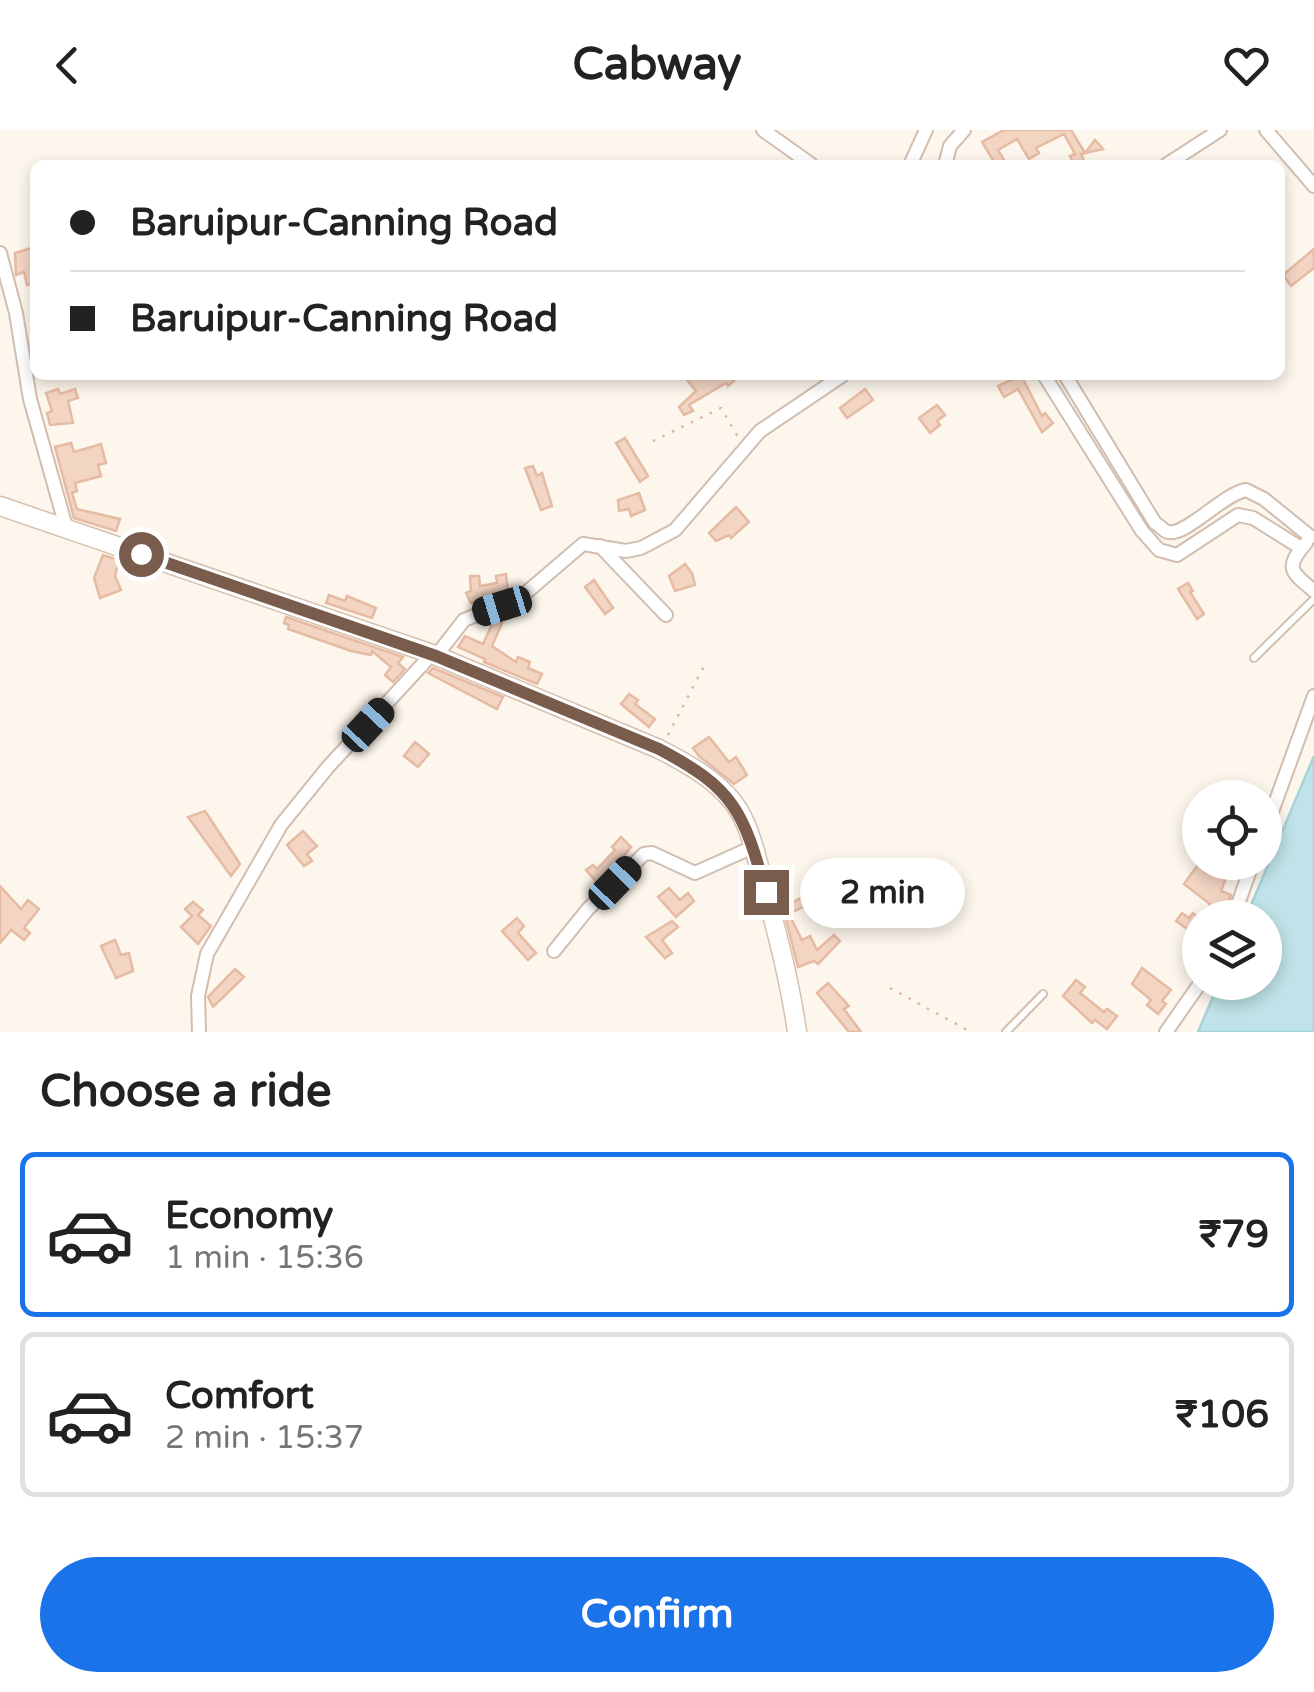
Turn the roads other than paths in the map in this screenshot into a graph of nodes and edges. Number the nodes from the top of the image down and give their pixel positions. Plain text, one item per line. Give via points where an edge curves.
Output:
1 (763, 130) edge
2 (926, 130) edge
3 (964, 130) edge
4 (1220, 130) edge
5 (1266, 130) edge
6 (805, 160) edge
7 (912, 160) edge
8 (946, 160) edge
9 (1174, 160) edge
10 (1314, 186) edge
11 (0, 254) edge
12 (835, 380) edge
13 (1047, 380) edge
14 (1068, 380) edge
15 (0, 506) edge
16 (66, 528) junction
17 (1309, 540) edge
18 (598, 544) junction
19 (1314, 591) edge
20 (1314, 599) edge
21 (666, 615) dead end
22 (434, 655) junction
23 (1254, 658) dead end
24 (1314, 696) edge
25 (1282, 785) edge
26 (753, 848) junction
27 (554, 951) dead end
28 (1044, 994) dead end
29 (1188, 1000) edge
30 (198, 1032) edge
31 (797, 1032) edge
32 (1006, 1032) edge
33 (1166, 1032) edge

1 - 6 street
2 - 7 street
3 - 8 street
4 - 9 street
5 - 10 street
11 - 16 street
12 - 18 street via 760,430 674,530 642,548
13 - 17 street via 1159,550 1177,555 1238,515
14 - 17 street via 1163,529 1181,529 1246,490
15 - 16 main road
16 - 22 main road
17 - 19 street via 1291,566
18 - 21 street
18 - 22 street via 576,548 521,597 464,620
20 - 23 lane
22 - 26 main road via 688,764 722,790
22 - 30 street via 281,826 207,954
24 - 25 street
26 - 27 street via 695,873 644,854
26 - 31 main road
28 - 32 lane
29 - 33 street

